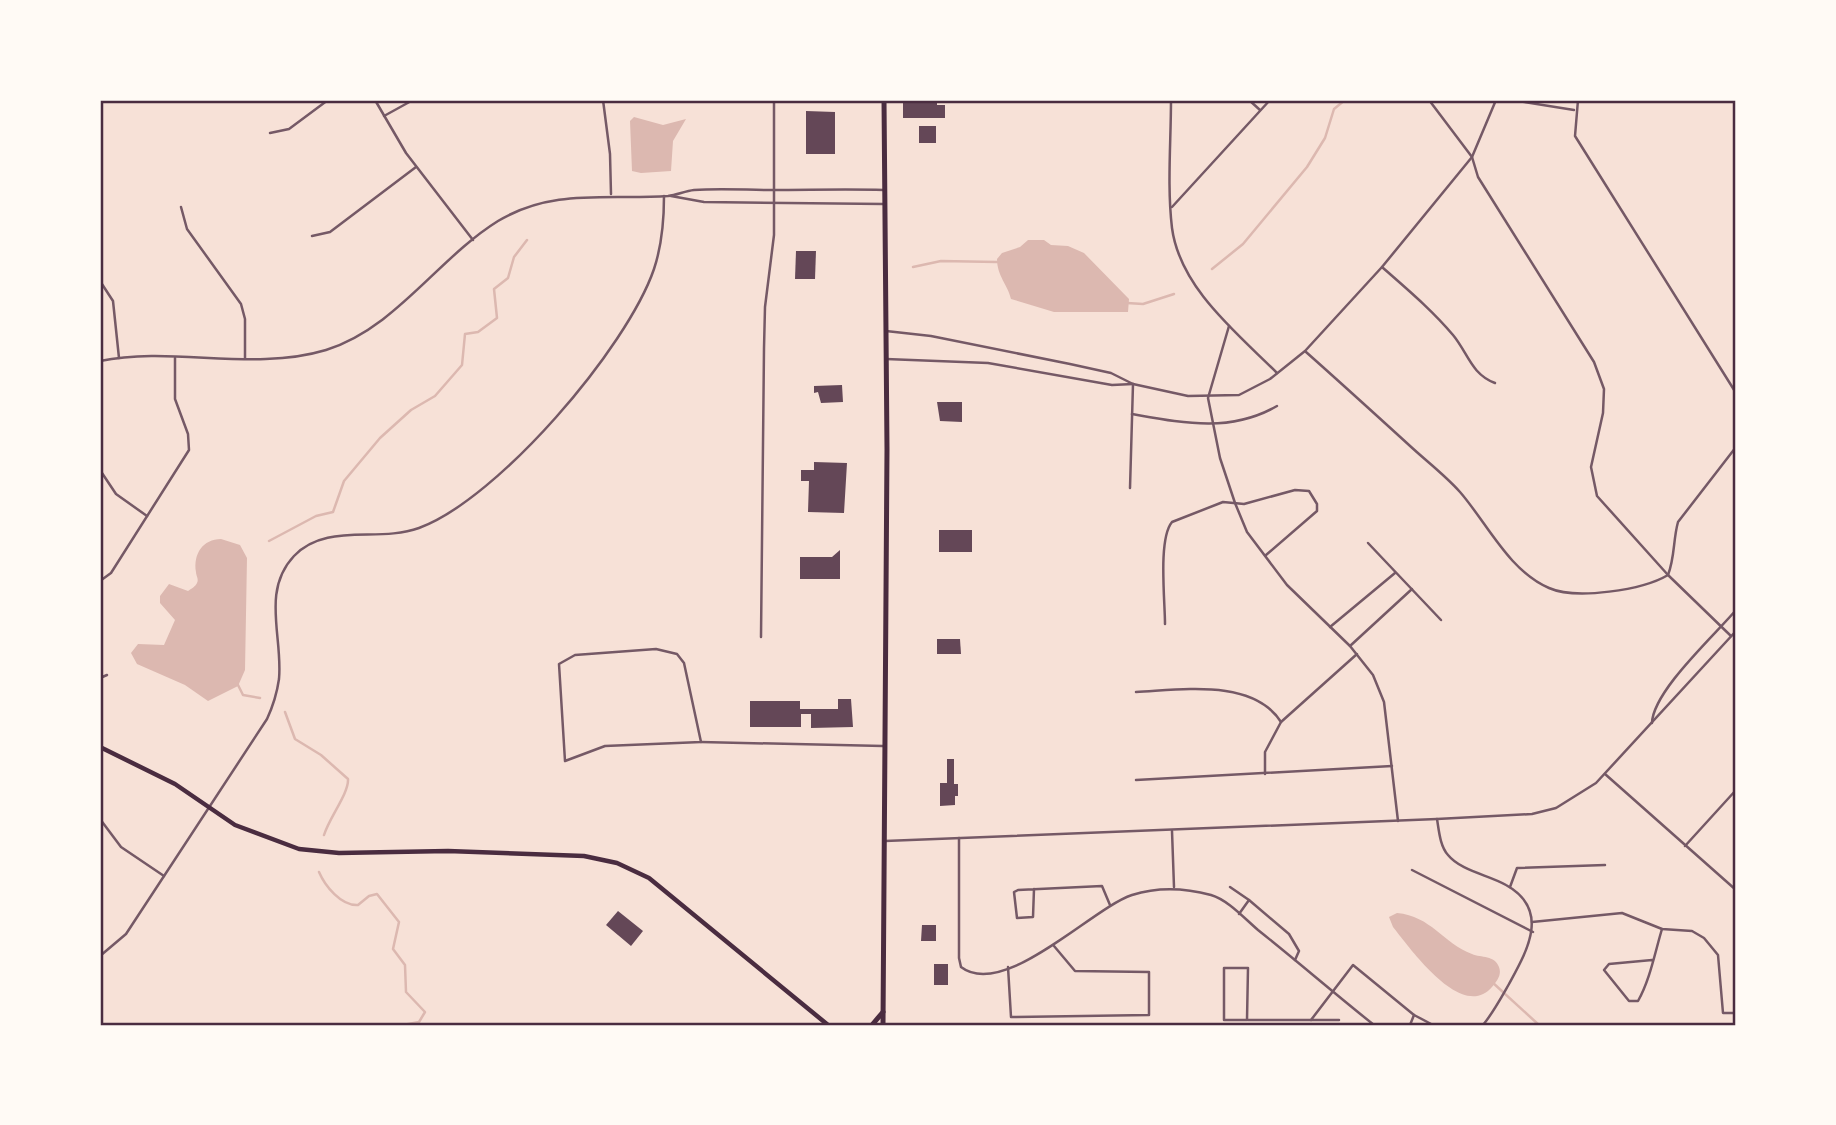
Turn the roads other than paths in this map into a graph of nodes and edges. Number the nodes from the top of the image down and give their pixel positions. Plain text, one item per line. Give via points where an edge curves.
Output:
1 (328, 100) edge
2 (375, 100) edge
3 (413, 100) edge
4 (603, 100) edge
5 (774, 100) edge
6 (884, 100) edge
7 (1171, 100) edge
8 (1249, 100) edge
9 (1270, 100) edge
10 (1429, 100) edge
11 (1496, 100) edge
12 (1512, 100) edge
13 (1578, 100) edge
14 (1260, 110) junction
15 (1575, 110) junction
16 (384, 116) junction
17 (270, 133) dead end
18 (1472, 157) junction
19 (416, 167) junction
20 (774, 190) junction
21 (884, 190) junction
22 (611, 195) junction
23 (671, 195) junction
24 (664, 196) junction
25 (774, 203) junction
26 (884, 204) junction
27 (181, 206) dead end
28 (1172, 207) junction
29 (312, 236) dead end
30 (473, 240) junction
31 (1382, 267) junction
32 (100, 281) edge
33 (107, 290) junction
34 (100, 291) edge
35 (1229, 326) junction
36 (885, 331) junction
37 (1305, 351) junction
38 (119, 358) junction
39 (175, 358) junction
40 (245, 358) junction
41 (885, 359) junction
42 (100, 361) edge
43 (1277, 373) junction
44 (1495, 383) dead end
45 (1133, 384) junction
46 (1736, 393) edge
47 (1208, 398) junction
48 (1277, 406) dead end
49 (1132, 414) junction
50 (1213, 425) junction
51 (1736, 447) edge
52 (100, 470) edge
53 (1129, 488) dead end
54 (1235, 503) junction
55 (147, 516) junction
56 (1368, 543) dead end
57 (1266, 555) junction
58 (1395, 573) junction
59 (1668, 575) junction
60 (100, 580) edge
61 (1412, 589) junction
62 (1736, 610) edge
63 (1441, 620) dead end
64 (1166, 624) dead end
65 (1330, 627) junction
66 (1721, 627) junction
67 (1736, 631) edge
68 (1731, 636) junction
69 (761, 637) dead end
70 (1350, 646) junction
71 (1357, 654) junction
72 (107, 675) dead end
73 (100, 678) edge
74 (1136, 692) dead end
75 (1281, 722) junction
76 (1652, 723) junction
77 (701, 742) junction
78 (883, 746) junction
79 (100, 747) edge
80 (1392, 766) junction
81 (1605, 774) junction
82 (1265, 775) junction
83 (1136, 780) dead end
84 (1736, 790) edge
85 (209, 807) junction
86 (100, 819) edge
87 (1437, 819) junction
88 (1398, 821) junction
89 (1172, 831) junction
90 (959, 838) junction
91 (885, 841) junction
92 (1685, 846) junction
93 (1605, 865) dead end
94 (1412, 870) dead end
95 (164, 876) junction
96 (1230, 887) dead end
97 (1510, 887) junction
98 (1034, 889) junction
99 (1174, 889) junction
100 (1736, 890) edge
101 (1249, 900) junction
102 (1110, 905) junction
103 (1239, 914) junction
104 (1532, 922) junction
105 (1662, 929) junction
106 (1532, 932) junction
107 (1054, 946) junction
108 (100, 956) edge
109 (1295, 960) junction
110 (1652, 960) junction
111 (1009, 967) junction
112 (1332, 990) junction
113 (883, 1012) junction
114 (1736, 1013) edge
115 (1414, 1015) junction
116 (1247, 1020) junction
117 (1311, 1020) junction
118 (1339, 1020) dead end
119 (828, 1025) edge
120 (872, 1025) edge
121 (883, 1025) edge
122 (1374, 1025) edge
123 (1410, 1025) edge
124 (1433, 1025) edge
125 (1483, 1025) edge

1 - 17 street via 289,129
2 - 16 street
3 - 16 street
4 - 22 street
5 - 20 street
6 - 21 main road
7 - 28 street
8 - 14 street
9 - 14 street
10 - 18 street
11 - 18 street
12 - 15 street
13 - 15 street
14 - 28 street
15 - 46 street via 1575,136
16 - 19 street
18 - 31 street
18 - 59 street via 1478,177 1594,362 1604,389 1591,467 1597,496
19 - 29 street via 330,232
19 - 30 street
20 - 21 street
20 - 23 street
20 - 25 street
21 - 26 main road
22 - 24 street
22 - 30 street via 542,203 505,218
23 - 24 street
23 - 25 street via 698,202
24 - 85 street via 660,247 639,300 596,369 527,447 469,498 429,523 388,535 322,538 305,546 286,565 275,600 279,659 275,698 262,728
25 - 26 street
25 - 69 street via 765,307
26 - 36 main road
27 - 40 street via 187,229 241,304
28 - 35 street via 1172,229 1181,259 1195,285
30 - 40 street via 385,318 355,338 307,355
31 - 37 street
31 - 44 street via 1455,337 1473,368
32 - 33 street
33 - 34 street
33 - 38 street via 114,307
35 - 43 street
35 - 47 street
36 - 41 main road
36 - 45 street via 1070,363
37 - 43 street
37 - 59 street via 1459,490 1532,580 1552,590 1574,592 1629,589
38 - 39 street
38 - 42 street
39 - 40 street
39 - 55 street via 176,399 189,450
41 - 45 street via 988,363 1112,385
41 - 78 main road
43 - 47 street via 1239,395
45 - 47 street
45 - 49 street
47 - 50 street
48 - 50 street via 1253,419
49 - 50 street
49 - 53 street
50 - 54 street
51 - 59 street via 1678,522
52 - 55 street via 116,494
54 - 57 street via 1247,532
54 - 57 street via 1304,489 1315,500 1317,511
54 - 64 street via 1205,508 1168,528
55 - 60 street via 108,576
56 - 58 street
57 - 65 street via 1287,585
58 - 61 street
58 - 65 street
59 - 66 street
61 - 63 street
61 - 70 street
62 - 66 street
65 - 70 street
66 - 68 street
66 - 76 street via 1664,690
67 - 68 street
68 - 76 street
70 - 71 street
71 - 75 street
71 - 80 street via 1373,675 1384,702
72 - 73 street
74 - 75 street via 1222,689 1274,710
75 - 82 street via 1265,752
76 - 81 street
77 - 77 street via 605,746 565,761 559,664 575,654 656,649 677,654 684,663
77 - 78 street
78 - 91 main road
79 - 85 main road via 175,784
80 - 82 street
80 - 88 street
81 - 87 street via 1556,808 1532,814
81 - 92 street
82 - 83 street
84 - 92 street
85 - 95 street
85 - 119 main road via 235,825 299,849 584,856 617,863 649,878
86 - 95 street via 121,847
87 - 88 street
87 - 97 street via 1450,858
88 - 89 street
89 - 90 street
89 - 99 street
90 - 91 street
90 - 111 street via 961,967 974,973
91 - 113 main road
92 - 100 street
93 - 97 street via 1517,869
94 - 106 street
95 - 108 street via 126,934
96 - 101 street
97 - 104 street via 1526,904
98 - 98 street via 1014,892 1017,918 1036,914
98 - 102 street via 1102,886
99 - 102 street via 1131,895
99 - 103 street via 1215,896
101 - 103 street
101 - 109 street via 1289,934 1299,951
102 - 107 street
103 - 109 street
104 - 105 street via 1622,913
104 - 106 street
105 - 110 street
105 - 114 street via 1686,929 1709,942 1721,964 1723,1013
106 - 125 street via 1528,949
107 - 111 street
107 - 111 street via 1075,971 1149,972 1149,1015 1011,1017
109 - 112 street
110 - 110 street via 1635,1003 1604,970 1609,964
112 - 115 street via 1353,965
112 - 117 street
112 - 122 street
113 - 120 main road
113 - 121 main road
115 - 123 street
115 - 124 street
116 - 116 street via 1224,1020 1224,968 1248,968
116 - 117 street
117 - 118 street

